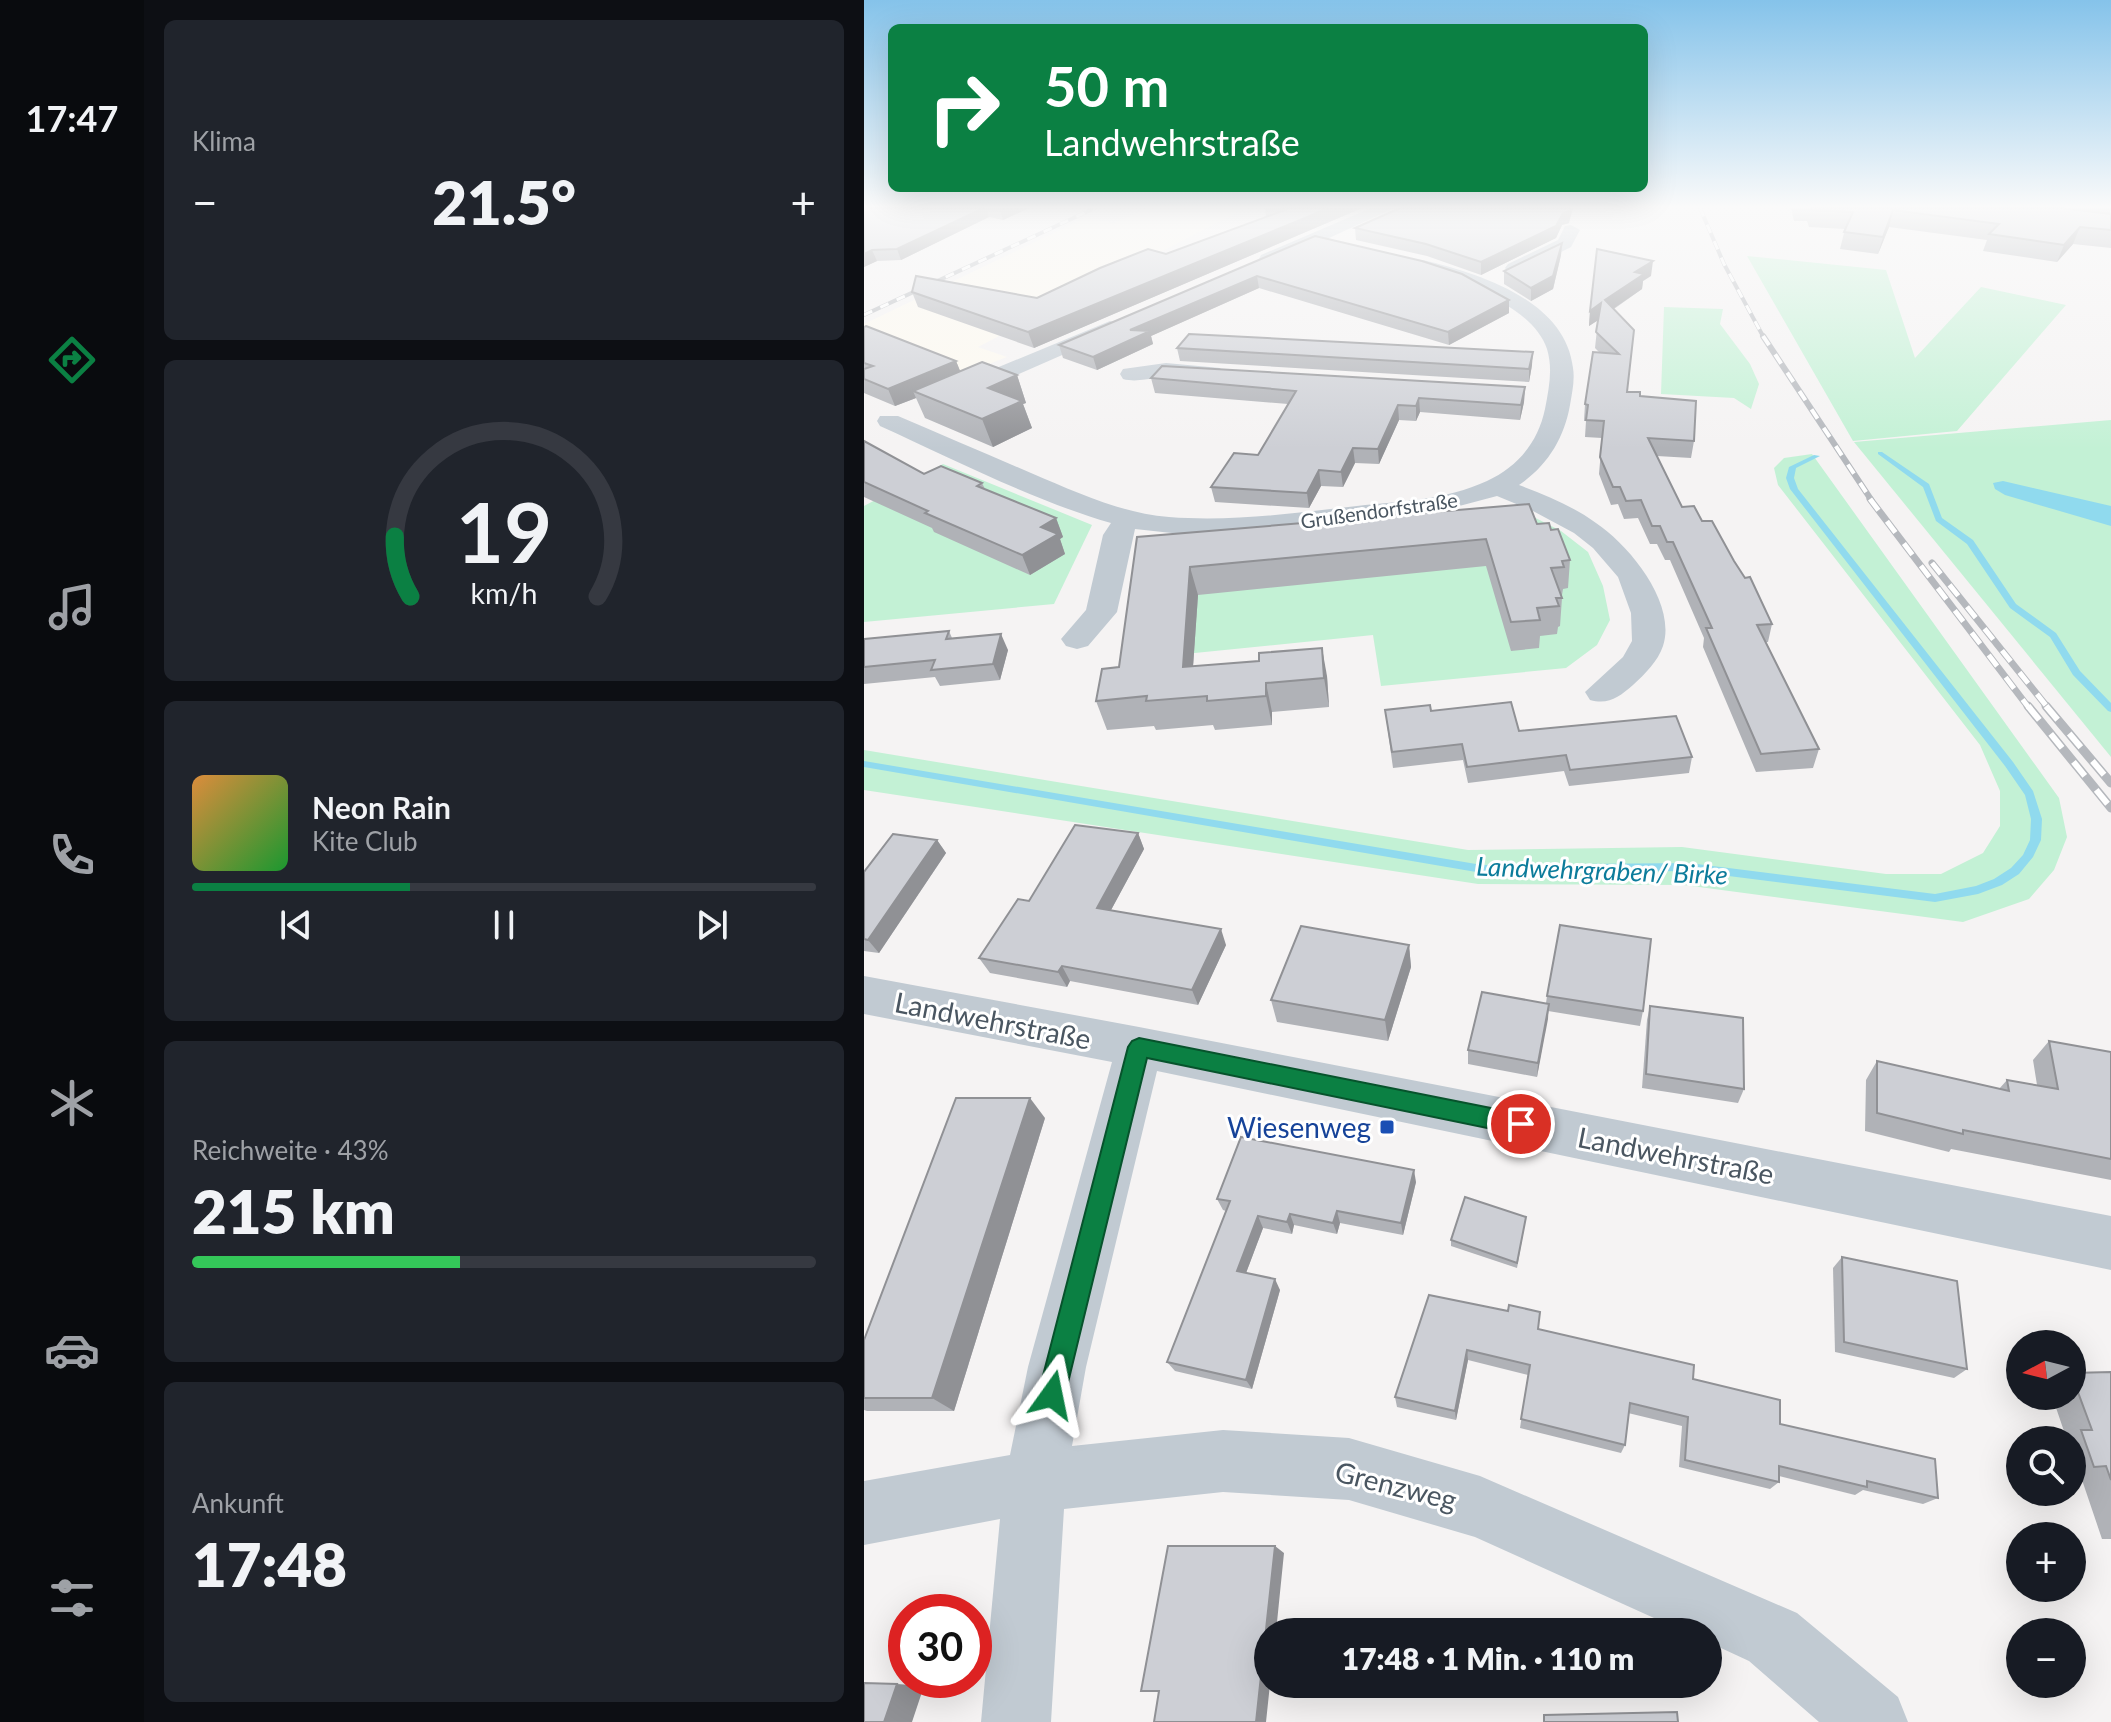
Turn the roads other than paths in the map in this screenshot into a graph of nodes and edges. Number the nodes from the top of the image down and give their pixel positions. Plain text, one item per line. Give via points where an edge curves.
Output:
1 (1490, 288) edge
2 (1128, 320) edge
3 (1131, 374) dead end
4 (1229, 374) edge
5 (942, 399) edge
6 (915, 410) edge
7 (889, 421) junction
8 (864, 432) edge
9 (1498, 487) junction
10 (1127, 519) junction
11 (1077, 639) dead end
12 (1602, 692) dead end
13 (864, 995) edge
14 (1139, 1047) junction
15 (2111, 1243) edge
16 (1035, 1481) junction
17 (864, 1513) edge
18 (1016, 1722) edge
19 (1873, 1722) edge

1 - 9 street, Grußendorfstraße via 1541,323 1562,365 1551,393 1548,442 1529,465
2 - 5 street
3 - 4 street
6 - 7 street
7 - 8 street
7 - 10 street, Grußendorfstraße via 1097,511
9 - 10 street, Grußendorfstraße via 1422,507 1260,526 1180,526
9 - 12 street via 1582,524 1606,543 1637,582 1647,611 1644,654
10 - 11 street via 1117,535 1101,612
13 - 14 street, Landwehrstraße
14 - 15 street, Landwehrstraße
14 - 16 street via 1057,1367
16 - 17 street, Grenzweg
16 - 18 street
16 - 19 street, Grenzweg via 1223,1461 1349,1469 1480,1507 1773,1637

